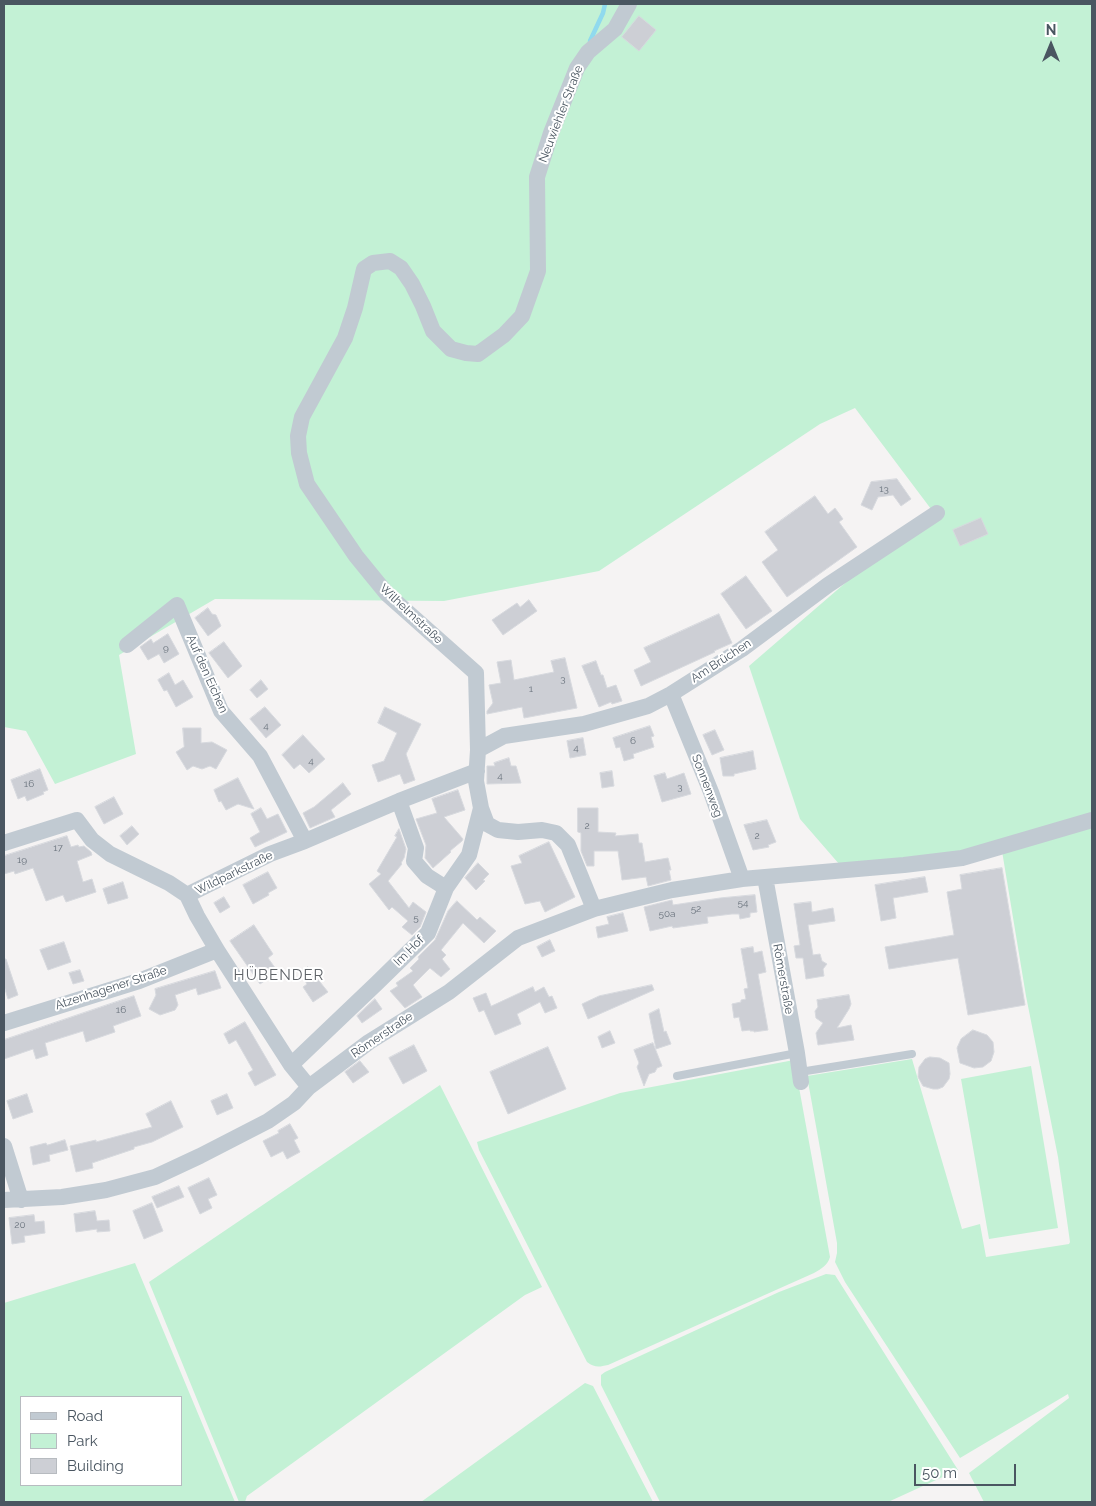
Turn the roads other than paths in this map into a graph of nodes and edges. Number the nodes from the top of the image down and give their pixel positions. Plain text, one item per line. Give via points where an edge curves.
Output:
1 (629, 4) edge
2 (364, 269) joint
3 (937, 513) dead end
4 (127, 645) dead end
5 (670, 694) junction
6 (478, 750) junction
7 (477, 771) junction
8 (399, 801) junction
9 (482, 808) junction
10 (1092, 820) edge
11 (305, 841) junction
12 (4, 843) edge
13 (765, 877) junction
14 (742, 879) junction
15 (446, 888) junction
16 (187, 895) junction
17 (594, 909) junction
18 (218, 950) junction
19 (4, 1023) edge
20 (797, 1053) junction
21 (912, 1054) dead end
22 (291, 1065) junction
23 (677, 1076) dead end
24 (800, 1077) joint
25 (309, 1087) junction
26 (4, 1146) edge
27 (4, 1200) edge
28 (21, 1200) junction

1 - 2 street, Neuwiehler Straße via 615,29 588,52 577,68 551,133 537,177 538,271 522,316 504,335 478,354 451,349 433,331 412,284 401,268 390,261 373,263
2 - 6 street, Wilhelmstraße via 345,338 302,417 299,453 307,484 356,556 387,594 476,673
3 - 5 street, Am Brüchen via 828,585 742,649
4 - 11 street, Auf den Eichen via 178,605 221,711 260,756
5 - 6 street, Am Brüchen via 648,706 584,724 504,736
5 - 14 street, Sonnenweg
6 - 7 street, Wilhelmstraße
7 - 8 street, Wildparkstraße
7 - 9 street, Wilhelmstraße
8 - 11 street, Wildparkstraße
8 - 15 street via 416,848 414,861
9 - 15 street, Im Hof via 469,855
9 - 17 street, Wilhelmstraße via 487,824 498,830 556,833 568,845
10 - 13 street, Römerstraße via 962,858
11 - 16 street, Wildparkstraße via 270,854
12 - 16 street, Wildparkstraße via 77,820 92,840 110,854
13 - 14 street, Römerstraße
13 - 20 street, Römerstraße
14 - 17 street, Römerstraße via 672,890
15 - 22 street, Im Hof via 428,933
16 - 18 street
17 - 25 street, Römerstraße via 518,938 448,992 369,1042
18 - 19 street, Atzenhagener Straße via 139,981
18 - 22 street
20 - 23 lane
20 - 24 street, Römerstraße
21 - 24 lane
22 - 25 street
25 - 28 street, Römerstraße via 294,1103 268,1121 155,1177 106,1190
26 - 28 street
27 - 28 street, Römerstraße

